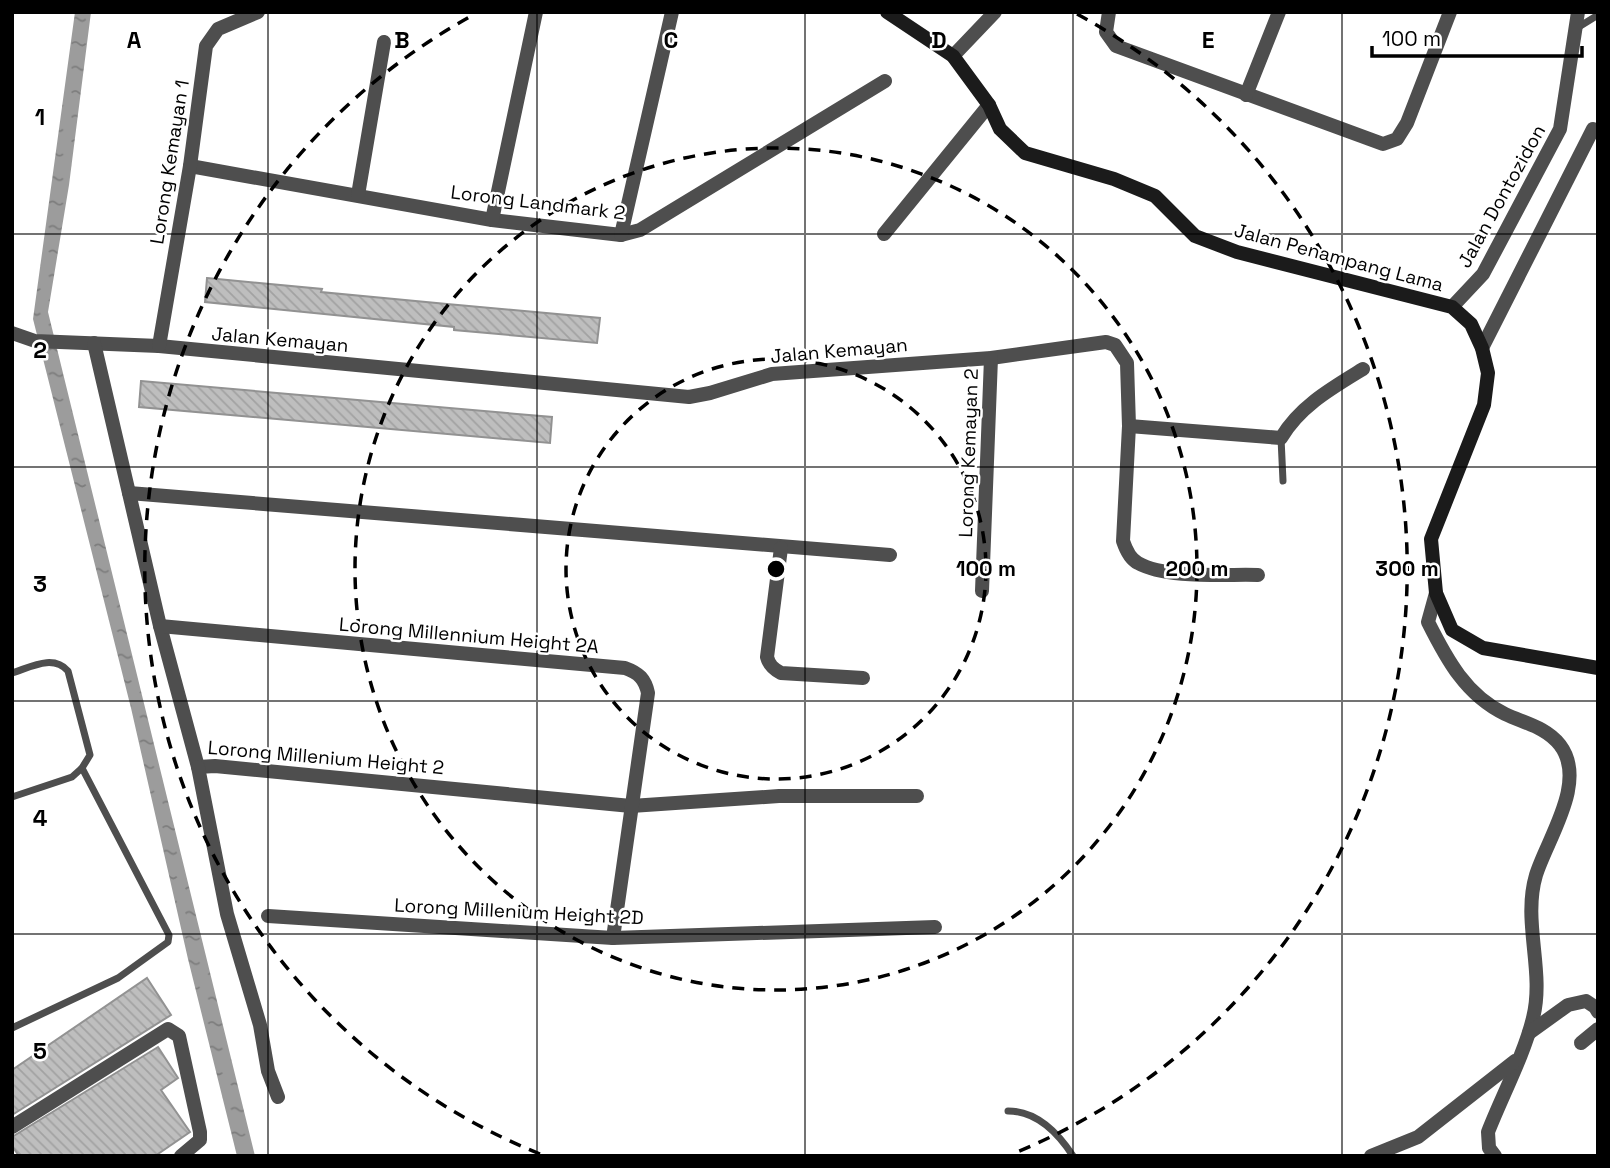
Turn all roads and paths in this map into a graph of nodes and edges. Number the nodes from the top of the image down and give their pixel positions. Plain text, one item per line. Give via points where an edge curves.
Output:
1 (258, 12) edge
2 (536, 12) edge
3 (672, 12) edge
4 (887, 12) edge
5 (995, 12) edge
6 (1110, 12) edge
7 (1279, 12) edge
8 (1450, 12) edge
9 (1578, 12) edge
10 (1598, 15) edge
11 (1577, 28) junction
12 (384, 42) dead end
13 (953, 56) junction
14 (885, 81) dead end
15 (1246, 96) junction
16 (989, 105) junction
17 (1593, 129) dead end
18 (190, 166) junction
19 (358, 195) junction
20 (492, 220) junction
21 (884, 234) dead end
22 (621, 235) junction
23 (1452, 307) junction
24 (12, 333) edge
25 (94, 343) junction
26 (159, 346) junction
27 (1482, 348) junction
28 (991, 358) junction
29 (1363, 369) dead end
30 (1129, 426) junction
31 (1281, 438) junction
32 (1283, 481) dead end
33 (129, 493) junction
34 (781, 548) junction
35 (890, 555) dead end
36 (1258, 575) dead end
37 (982, 591) dead end
38 (1436, 593) junction
39 (160, 626) junction
40 (1598, 668) edge
41 (12, 673) edge
42 (863, 678) dead end
43 (198, 767) junction
44 (82, 768) junction
45 (918, 796) dead end
46 (12, 797) edge
47 (631, 806) junction
48 (268, 916) dead end
49 (935, 927) dead end
50 (613, 938) junction
51 (1598, 1012) edge
52 (12, 1028) edge
53 (1598, 1029) edge
54 (1529, 1033) junction
55 (1581, 1043) dead end
56 (1518, 1059) junction
57 (278, 1097) dead end
58 (1008, 1111) dead end
59 (12, 1127) edge
60 (181, 1156) edge
61 (1073, 1156) edge
62 (1371, 1156) edge
63 (1495, 1156) edge

1 - 18 street, Lorong Kemayan 1 via 218,29 206,46
2 - 20 street
3 - 22 street
4 - 13 main road, Jalan Penampang Lama
5 - 13 street
6 - 15 street via 1106,32 1116,46
7 - 15 street
8 - 15 street via 1407,123 1390,142 1383,144
9 - 11 street, Jalan Dontozidon
10 - 11 lane
11 - 23 street, Jalan Dontozidon via 1560,129 1483,274
12 - 19 street
13 - 16 main road, Jalan Penampang Lama
14 - 22 street, Lorong Landmark 2 via 640,230
16 - 21 street
16 - 23 main road, Jalan Penampang Lama via 1000,129 1025,153 1155,195 1195,236 1237,252
17 - 27 street
18 - 19 street, Lorong Landmark 2
18 - 26 street, Lorong Kemayan 1
19 - 20 street, Lorong Landmark 2
20 - 22 street, Lorong Landmark 2
23 - 27 main road, Jalan Penampang Lama via 1471,324
24 - 25 street, Jalan Kemayan via 35,341
25 - 26 street, Jalan Kemayan
25 - 33 street, Lorong Millenium Height 2
26 - 28 street, Jalan Kemayan via 689,397 772,374
27 - 38 main road, Jalan Penampang Lama via 1488,373 1483,405 1431,540
28 - 30 street, Jalan Kemayan via 1106,342 1115,345 1127,363
28 - 37 street, Lorong Kemayan 2
29 - 31 street via 1312,403
30 - 31 street
30 - 36 street, Jalan Kemayan via 1126,551 1138,563 1172,573
31 - 32 lane
33 - 34 street
33 - 39 street, Lorong Millenium Height 2
34 - 35 street
34 - 42 street via 769,663 780,673
38 - 40 main road, Jalan Penampang Lama via 1452,630 1483,648
38 - 54 street via 1428,622 1450,664 1476,696 1531,723 1566,755 1570,787 1532,892 1538,995
39 - 43 street, Lorong Millenium Height 2
39 - 47 street, Lorong Millennium Height 2A via 635,671 649,693
41 - 44 lane via 48,661 61,663 68,671 90,755
43 - 47 street, Lorong Millenium Height 2
43 - 57 street via 227,914
44 - 46 lane via 72,777
44 - 52 lane via 169,935 168,942 118,978
45 - 47 street, Lorong Millenium Height 2 via 779,796
47 - 50 street
48 - 50 street, Lorong Millenium Height 2D
49 - 50 street, Lorong Millenium Height 2D
51 - 54 street via 1586,1001 1568,1005
53 - 55 street
54 - 56 street
56 - 62 street via 1418,1137
56 - 63 street via 1488,1132 1489,1148
58 - 61 lane via 1028,1114 1053,1129
59 - 60 street via 168,1029 179,1036 200,1132 200,1140

